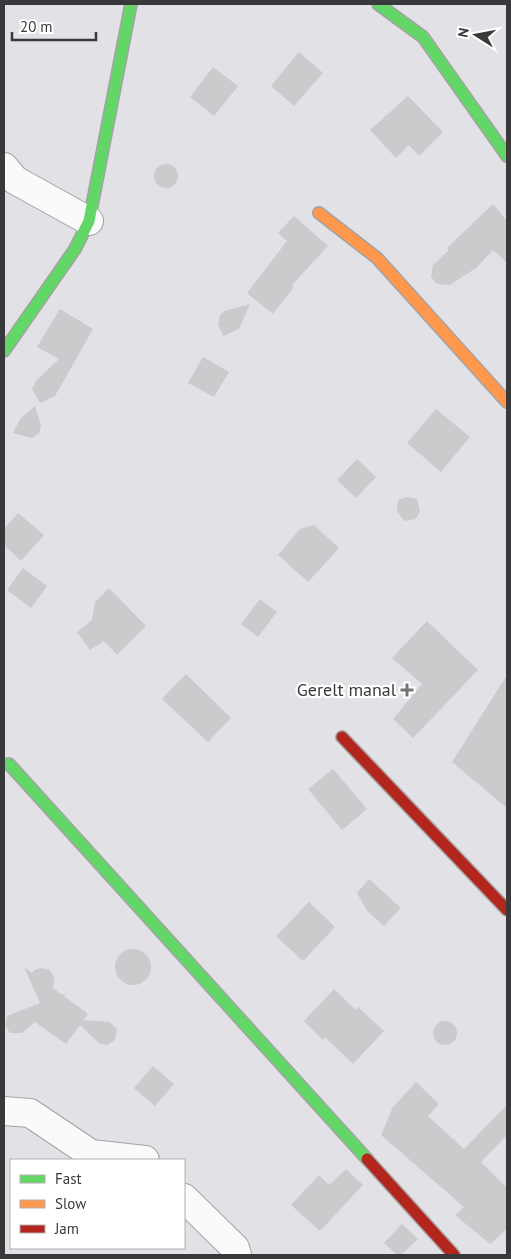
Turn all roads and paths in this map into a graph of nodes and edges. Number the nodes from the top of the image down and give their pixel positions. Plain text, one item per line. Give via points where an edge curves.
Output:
1 (131, 4) edge
2 (378, 4) edge
3 (507, 156) edge
4 (4, 167) edge
5 (318, 213) dead end
6 (89, 221) junction
7 (4, 351) edge
8 (507, 402) edge
9 (342, 737) dead end
10 (9, 764) dead end
11 (507, 910) edge
12 (4, 1111) edge
13 (136, 1159) edge
14 (185, 1199) edge
15 (237, 1255) edge
16 (454, 1255) edge

1 - 6 street
2 - 3 street via 424,37
4 - 6 street via 15,180
5 - 8 street via 377,258
6 - 7 street via 75,248
9 - 11 street
10 - 16 street
12 - 13 street via 30,1113 91,1154
14 - 15 street via 235,1248

